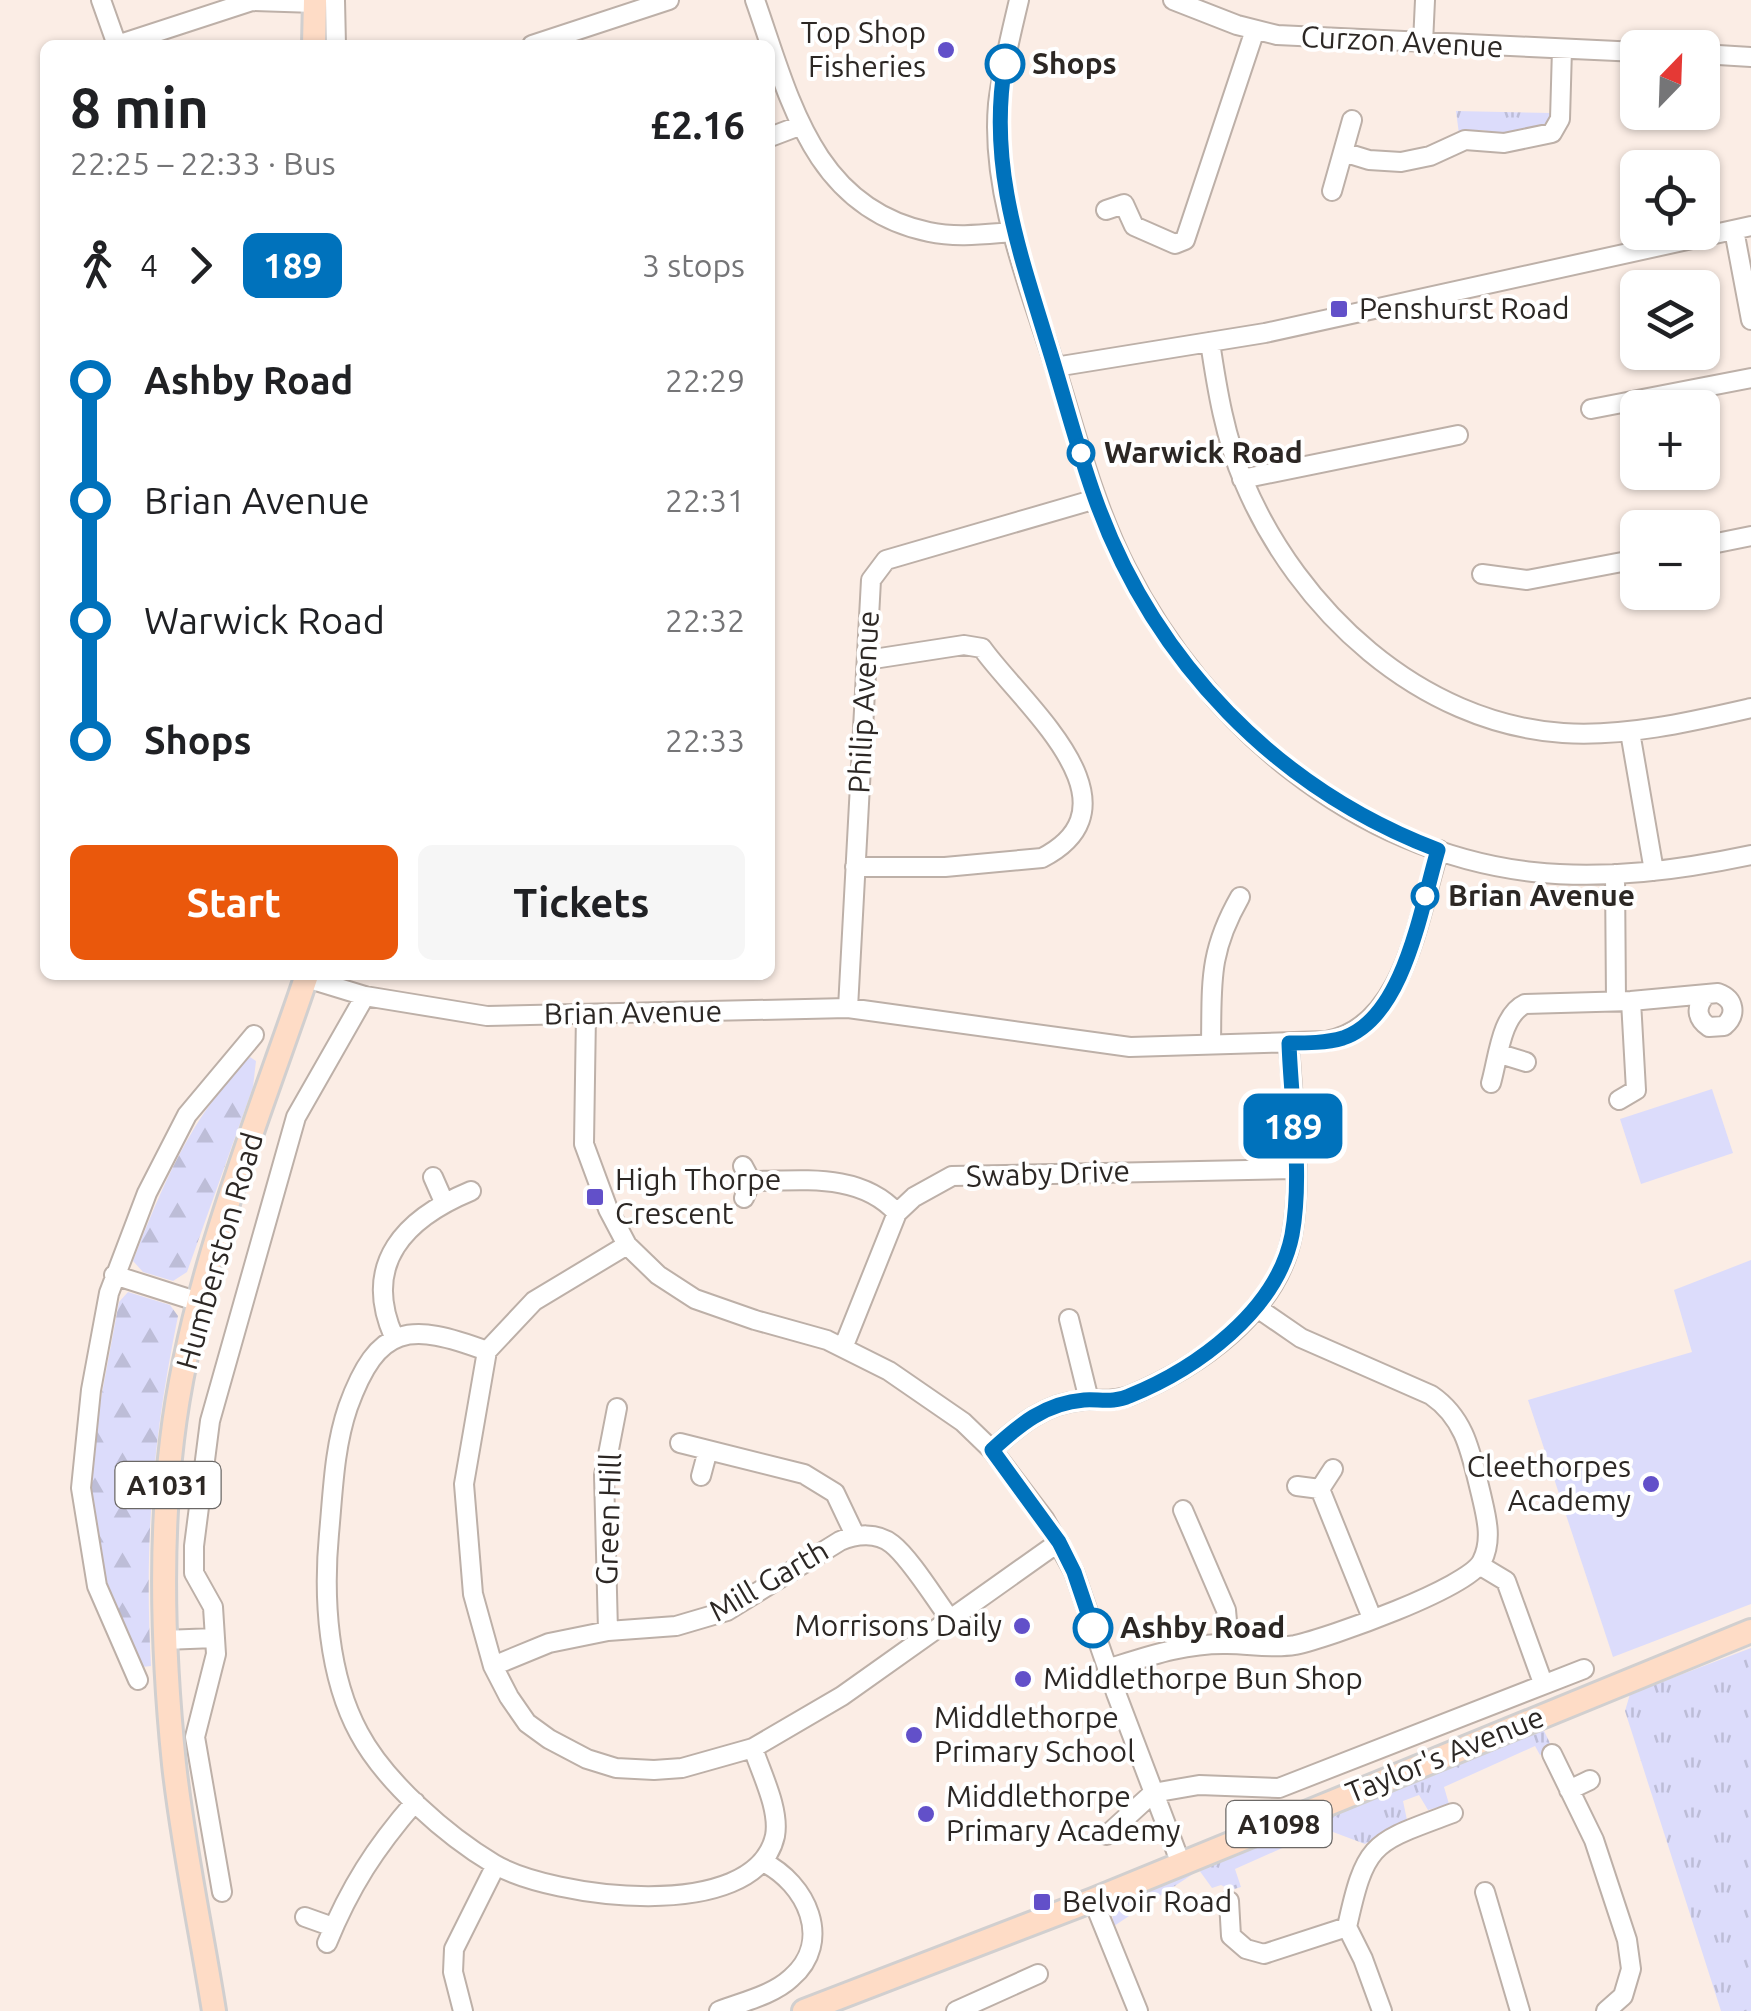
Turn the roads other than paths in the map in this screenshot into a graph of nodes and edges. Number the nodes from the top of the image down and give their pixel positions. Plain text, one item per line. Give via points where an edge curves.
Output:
1 (101, 0) edge
2 (669, 0) edge
3 (755, 0) edge
4 (1019, 0) edge
5 (1173, 0) edge
6 (1425, 0) edge
7 (322, 1) edge
8 (640, 5) edge
9 (1256, 30) junction
10 (115, 40) edge
11 (132, 40) edge
12 (315, 40) edge
13 (334, 40) edge
14 (546, 40) edge
15 (769, 40) edge
16 (1423, 43) junction
17 (1562, 50) junction
18 (1620, 52) edge
19 (1720, 55) edge
20 (1751, 57) edge
21 (775, 59) edge
22 (1352, 120) dead end
23 (798, 126) junction
24 (775, 134) edge
25 (1343, 152) junction
26 (1332, 191) dead end
27 (1106, 210) dead end
28 (1742, 228) edge
29 (1014, 232) junction
30 (1751, 320) edge
31 (1210, 342) junction
32 (1055, 367) junction
33 (1751, 378) edge
34 (1591, 409) dead end
35 (1458, 435) dead end
36 (1242, 480) junction
37 (1096, 500) junction
38 (1751, 536) edge
39 (1720, 542) edge
40 (1620, 562) edge
41 (1482, 574) dead end
42 (867, 660) junction
43 (1751, 708) edge
44 (1630, 732) junction
45 (1438, 850) junction
46 (1751, 855) edge
47 (855, 866) junction
48 (1654, 871) junction
49 (1615, 874) junction
50 (1240, 897) dead end
51 (305, 980) edge
52 (318, 980) edge
53 (365, 996) junction
54 (1704, 996) dead end
55 (1624, 1001) junction
56 (848, 1008) junction
57 (586, 1014) junction
58 (254, 1034) dead end
59 (1289, 1043) junction
60 (1210, 1044) junction
61 (1500, 1054) junction
62 (1526, 1062) dead end
63 (1491, 1083) dead end
64 (1619, 1100) dead end
65 (1295, 1169) junction
66 (433, 1177) dead end
67 (746, 1182) dead end
68 (470, 1191) dead end
69 (444, 1202) junction
70 (898, 1213) junction
71 (627, 1245) junction
72 (114, 1275) junction
73 (200, 1302) junction
74 (1256, 1307) junction
75 (1069, 1319) dead end
76 (394, 1337) junction
77 (843, 1348) junction
78 (487, 1351) junction
79 (1089, 1400) junction
80 (618, 1408) dead end
81 (680, 1444) dead end
82 (708, 1450) junction
83 (992, 1450) junction
84 (1333, 1469) dead end
85 (702, 1476) dead end
86 (1297, 1486) dead end
87 (1320, 1489) junction
88 (1182, 1510) dead end
89 (855, 1535) junction
90 (1059, 1542) junction
91 (1481, 1566) junction
92 (1372, 1618) junction
93 (950, 1619) junction
94 (1751, 1630) edge
95 (608, 1631) junction
96 (215, 1638) junction
97 (164, 1640) junction
98 (1229, 1644) junction
99 (493, 1666) junction
100 (1107, 1669) junction
101 (1584, 1669) dead end
102 (138, 1680) dead end
103 (1542, 1683) junction
104 (753, 1748) junction
105 (1552, 1754) dead end
106 (1590, 1780) dead end
107 (1569, 1790) junction
108 (1153, 1793) junction
109 (415, 1802) junction
110 (1453, 1813) dead end
111 (1106, 1835) dead end
112 (763, 1862) junction
113 (1181, 1864) junction
114 (496, 1866) junction
115 (222, 1892) dead end
116 (1484, 1892) dead end
117 (1093, 1900) junction
118 (1229, 1901) dead end
119 (305, 1916) dead end
120 (1346, 1927) junction
121 (1038, 1974) dead end
122 (214, 2011) edge
123 (464, 2011) edge
124 (719, 2011) edge
125 (804, 2011) edge
126 (956, 2011) edge
127 (1138, 2011) edge
128 (1382, 2011) edge
129 (1520, 2011) edge
130 (1606, 2011) edge

1 - 10 street
2 - 8 street
3 - 15 street
4 - 29 street via 998,124
5 - 9 street, Curzon Avenue
6 - 16 street
7 - 11 street via 252,1
7 - 12 main road
7 - 13 street
8 - 14 street
9 - 16 street, Curzon Avenue
9 - 27 street via 1185,240 1175,244 1134,226 1124,204
16 - 17 street, Curzon Avenue
17 - 18 street, Curzon Avenue
17 - 25 street via 1560,119 1552,133 1508,142 1465,140 1401,162
19 - 20 street
21 - 23 street
22 - 25 street
23 - 24 street
23 - 29 street via 840,185 902,224 961,235
25 - 26 street
28 - 30 street
28 - 31 street
29 - 32 street
31 - 32 street
31 - 36 street
32 - 37 street
33 - 34 street
35 - 36 street
36 - 44 street via 1268,535 1306,589 1407,679 1519,726
37 - 42 street, Philip Avenue via 886,560 871,580
37 - 45 street via 1158,626 1248,734 1342,804
38 - 39 street
40 - 41 street via 1527,580
42 - 47 street, Philip Avenue
42 - 47 street via 982,648 1065,750 1084,801 1076,829 1042,858
43 - 44 street
44 - 48 street
45 - 49 street via 1532,872
45 - 59 street, Brian Avenue via 1397,982 1381,1010 1342,1038
46 - 48 street
47 - 56 street, Philip Avenue
48 - 49 street
49 - 55 street
50 - 60 street via 1214,956
51 - 73 main road, Humberston Road / A1031
52 - 53 street, Brian Avenue
53 - 57 street, Brian Avenue via 487,1016
53 - 96 street via 296,1118 210,1422 194,1574 214,1608
54 - 55 street
55 - 61 street via 1519,1006
55 - 64 street via 1636,1090
56 - 57 street, Brian Avenue
56 - 60 street, Brian Avenue via 1130,1047
57 - 71 street via 584,1144
58 - 72 street via 187,1115
59 - 60 street, Brian Avenue
59 - 65 street
61 - 62 street
61 - 63 street
65 - 70 street, Swaby Drive via 974,1173 932,1185
65 - 74 street via 1288,1248
66 - 69 street
67 - 70 street via 851,1184
68 - 69 street
69 - 76 street via 412,1224 390,1255 383,1303
70 - 77 street
71 - 77 street via 694,1299
71 - 78 street via 534,1301
72 - 73 street
72 - 102 street via 91,1390 81,1488 97,1586
73 - 97 main road, Humberston Road / A1031 via 172,1438
74 - 79 street via 1198,1360 1128,1397
74 - 91 street via 1301,1338 1446,1406 1466,1435 1487,1520
75 - 79 street
76 - 78 street via 439,1336
76 - 109 street via 361,1375 337,1442 325,1574 348,1711
77 - 83 street via 932,1399
78 - 99 street via 464,1484 473,1594
79 - 83 street via 1044,1410
80 - 95 street, Green Hill via 604,1475
81 - 82 street
82 - 85 street
82 - 89 street via 820,1482 834,1493
83 - 90 street
84 - 87 street
86 - 87 street
87 - 92 street
88 - 98 street via 1226,1610
89 - 93 street, Mill Garth via 892,1543
89 - 95 street, Mill Garth via 727,1612 676,1626
90 - 93 street
90 - 100 street
91 - 92 street via 1448,1588
91 - 103 street via 1506,1581
92 - 98 street via 1290,1646
93 - 104 street via 842,1696
94 - 113 main road, Taylor's Avenue / A1098
95 - 99 street, Mill Garth
96 - 97 street
96 - 115 street via 194,1736
97 - 122 main road, Humberston Road / A1031 via 174,1768
98 - 100 street via 1174,1649
99 - 104 street via 527,1723 587,1759 654,1770
100 - 108 street
101 - 103 street
103 - 108 street via 1279,1788 1199,1785
104 - 112 street via 775,1816
105 - 107 street
106 - 107 street
107 - 130 street via 1594,1840 1627,1940 1631,1969 1624,1996
108 - 111 street
108 - 113 street
109 - 114 street
109 - 119 street via 377,1846 330,1935
110 - 120 street via 1376,1847
112 - 114 street via 735,1883 696,1893 636,1895 573,1890
112 - 124 street via 804,1898 812,1943 791,1979
113 - 117 main road, Taylor's Avenue / A1098
114 - 123 street via 454,1948
116 - 129 street
117 - 125 main road, Taylor's Avenue / A1098
117 - 127 street
118 - 120 street via 1231,1936 1264,1954
120 - 128 street
121 - 126 street

